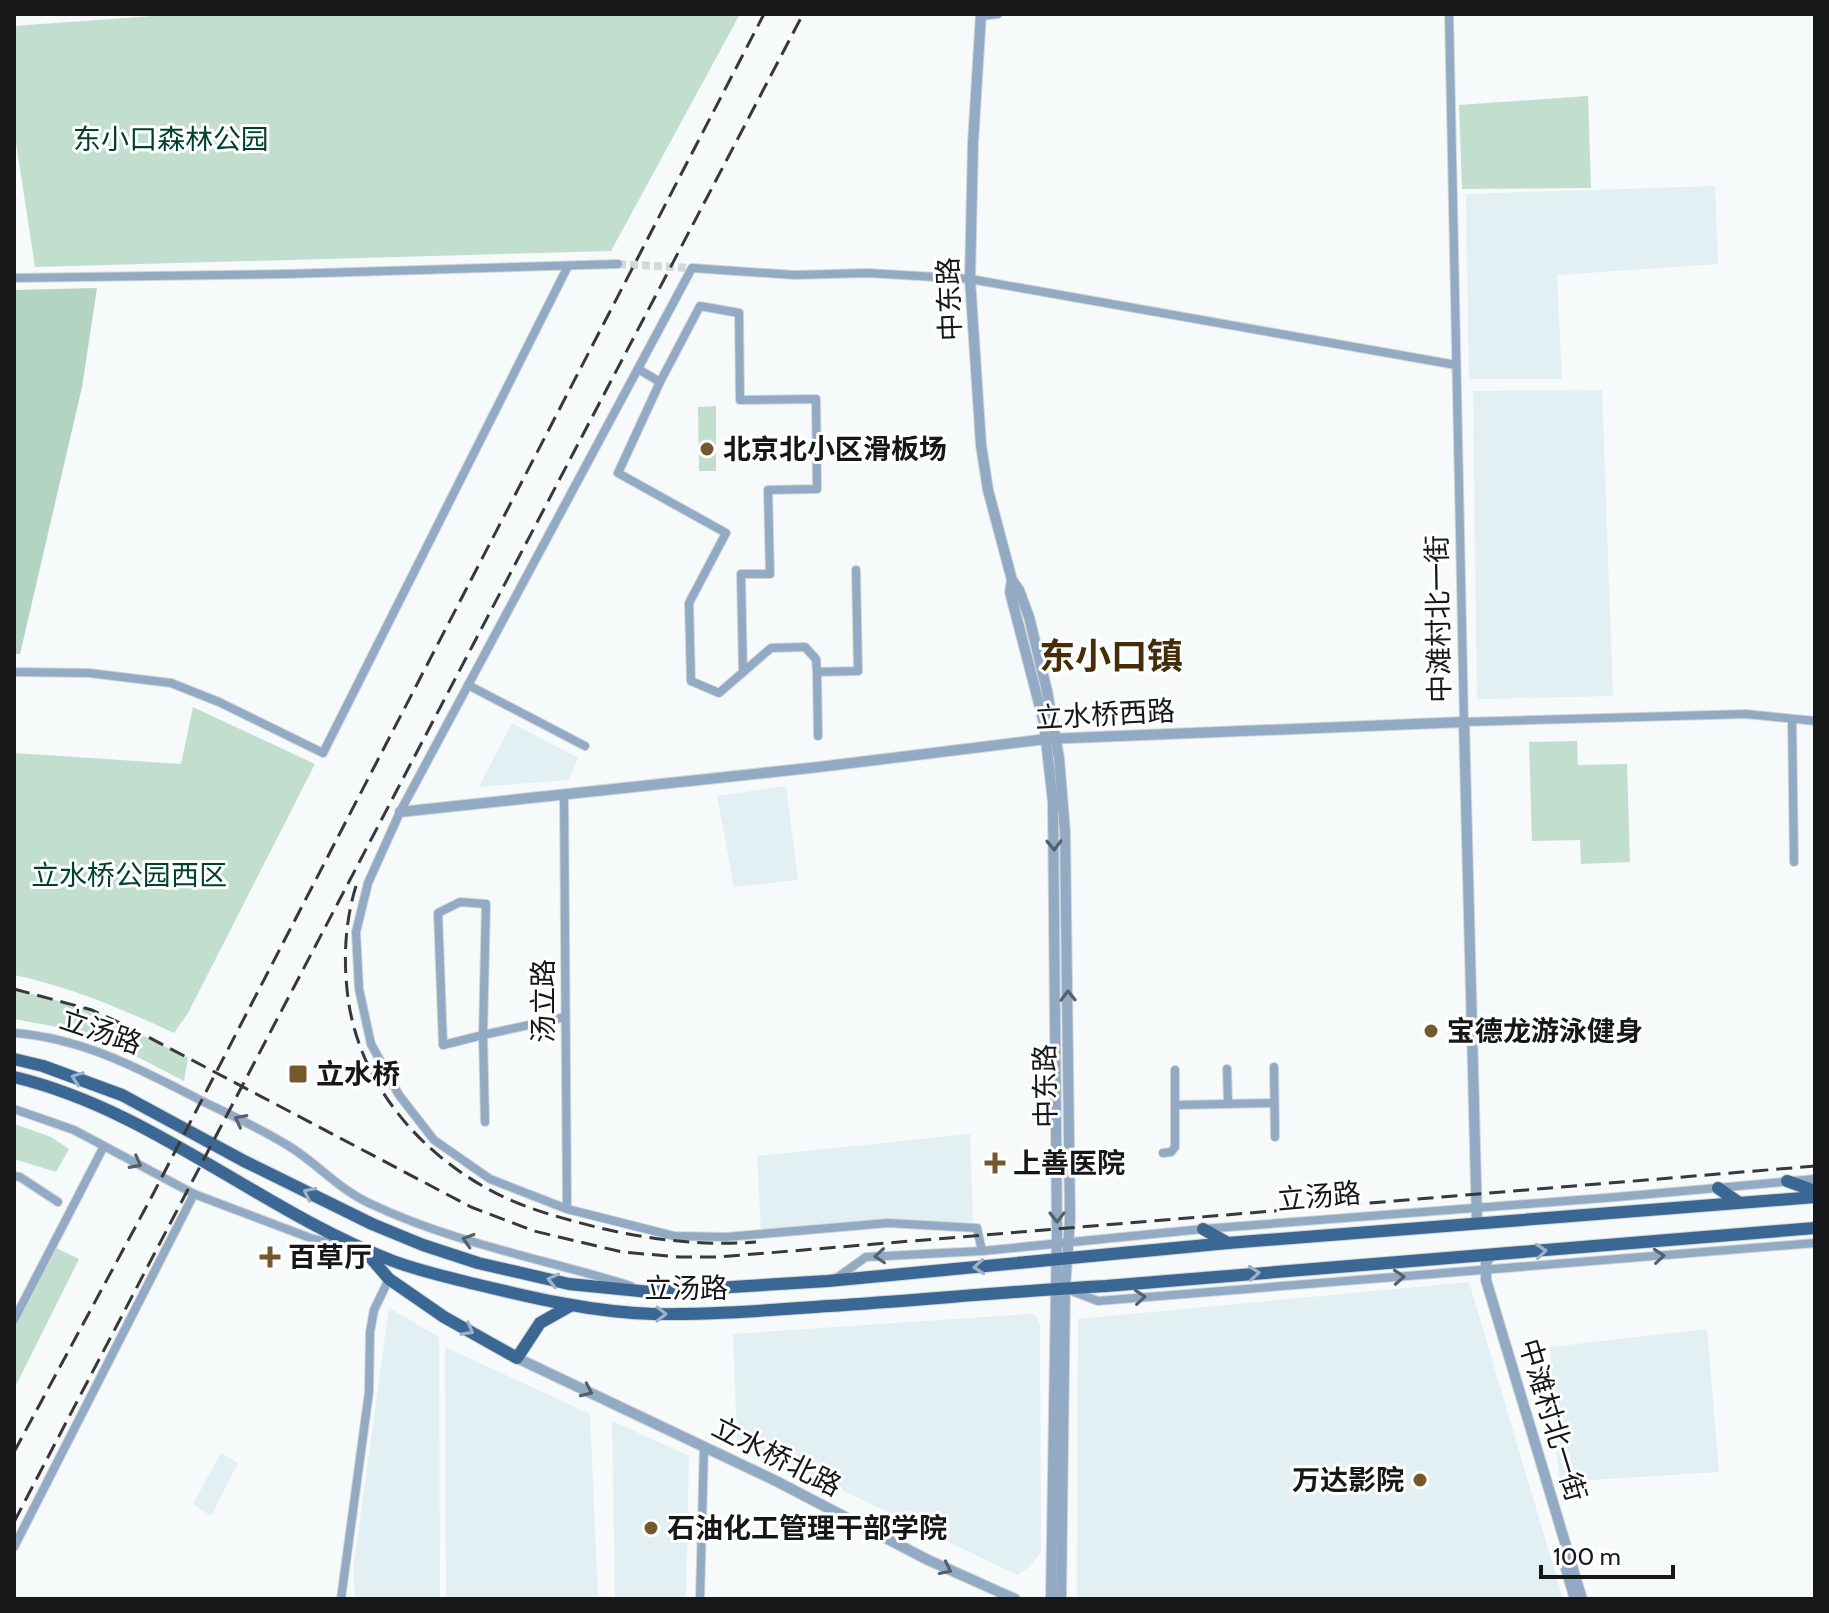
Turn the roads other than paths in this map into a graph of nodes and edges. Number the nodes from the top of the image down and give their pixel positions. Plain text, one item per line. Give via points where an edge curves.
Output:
1 (998, 14) edge
2 (1449, 14) edge
3 (981, 15) edge
4 (618, 264) tunnel mouth
5 (568, 266) junction
6 (14, 278) edge
7 (970, 279) junction
8 (1456, 365) junction
9 (638, 369) junction
10 (660, 382) junction
11 (856, 570) dead end
12 (14, 672) edge
13 (743, 672) junction
14 (817, 672) junction
15 (468, 685) junction
16 (1792, 719) junction
17 (1815, 721) edge
18 (1464, 722) junction
19 (818, 736) dead end
20 (1051, 739) junction
21 (585, 746) dead end
22 (564, 794) junction
23 (400, 812) junction
24 (1794, 862) dead end
25 (565, 1017) junction
26 (14, 1033) edge
27 (483, 1035) junction
28 (14, 1059) edge
29 (1274, 1067) dead end
30 (1227, 1069) dead end
31 (1175, 1070) dead end
32 (14, 1077) edge
33 (1274, 1103) junction
34 (1228, 1104) junction
35 (1175, 1105) junction
36 (14, 1109) edge
37 (485, 1122) dead end
38 (1275, 1137) dead end
39 (104, 1146) junction
40 (1163, 1153) dead end
41 (14, 1176) edge
42 (1815, 1179) edge
43 (1787, 1181) junction
44 (1718, 1188) junction
45 (194, 1194) junction
46 (1815, 1194) edge
47 (1617, 1197) junction
48 (58, 1202) dead end
49 (1738, 1202) junction
50 (1475, 1207) junction
51 (567, 1209) junction
52 (1618, 1211) junction
53 (1477, 1223) junction
54 (1815, 1228) edge
55 (1203, 1229) junction
56 (1063, 1243) junction
57 (1228, 1243) junction
58 (1815, 1243) edge
59 (363, 1249) junction
60 (982, 1251) junction
61 (1491, 1256) junction
62 (1472, 1257) junction
63 (1062, 1259) junction
64 (1481, 1270) junction
65 (389, 1279) junction
66 (834, 1280) junction
67 (1060, 1288) junction
68 (650, 1292) junction
69 (570, 1306) junction
70 (14, 1320) edge
71 (517, 1358) junction
72 (704, 1446) junction
73 (14, 1547) edge
74 (341, 1599) edge
75 (700, 1599) edge
76 (1015, 1599) edge
77 (1051, 1599) edge
78 (1061, 1599) edge
79 (1575, 1599) edge
80 (1582, 1599) edge

1 - 3 street
2 - 8 street, 中滩村北一街
3 - 7 street, 中东路
4 - 5 street
5 - 6 street
5 - 12 street via 323,753 171,683 89,673
7 - 8 street
7 - 9 street via 692,268
7 - 20 street, 中东路 via 988,490
8 - 18 street, 中滩村北一街
9 - 10 street
9 - 15 street
10 - 13 street via 618,473 726,533 689,603 691,681 719,693
10 - 13 street via 700,306 739,313 740,400 816,399 817,489 768,490 770,574 741,574
11 - 14 street via 858,671
13 - 14 street via 771,648 805,647 816,659
14 - 19 street
15 - 21 street
15 - 23 street
16 - 17 street, 立水桥西路
16 - 18 street, 立水桥西路 via 1746,714
16 - 24 street
18 - 20 street, 立水桥西路
18 - 50 street, 中滩村北一街
20 - 22 street, 立水桥西路
20 - 56 street, 中东路
22 - 23 street, 立水桥西路
22 - 25 street, 汤立路
23 - 51 street via 368,883 356,932 359,989 371,1044 399,1095 434,1140 490,1179
25 - 27 street
25 - 51 street, 汤立路
68 -> 26 street, 立汤路 via 422,1226 367,1203 286,1144 122,1060 70,1041
27 - 27 street via 443,1045 438,913 460,902 486,904
27 - 37 street
68 -> 28 main road, 立汤路 via 569,1284 423,1245 244,1161 122,1095
29 - 33 street
30 - 34 street
31 - 35 street
32 - 59 main road, 立汤路 via 110,1110
33 - 34 street
33 - 38 street
34 - 35 street
35 - 40 street via 1175,1147
36 - 39 street, 立汤路
39 -> 45 street, 立汤路
39 - 70 street
41 - 48 street
42 - 43 street, 立汤路
43 - 44 street, 立汤路
43 - 46 main road
44 - 47 street, 立汤路
44 - 49 main road
45 - 59 street, 立汤路 via 313,1239
45 - 73 street
46 - 49 main road, 立汤路
47 - 50 street, 立汤路
47 - 52 main road
49 - 52 main road, 立汤路
50 - 53 street, 中滩村北一街
50 - 55 street, 立汤路
51 - 60 street via 674,1236 726,1237 888,1223 977,1228
52 - 53 main road, 立汤路
53 - 57 main road, 立汤路
61 -> 54 main road, 立汤路
55 - 56 street, 立汤路
55 - 57 main road
56 - 60 street, 立汤路
56 - 63 street, 中东路
57 - 63 main road, 立汤路
64 -> 58 street, 立汤路
59 - 65 main road
59 - 69 main road, 立汤路 via 436,1275
60 -> 66 street, 立汤路 via 866,1257
61 - 62 main road, 立汤路
61 - 64 street
62 - 64 street, 中滩村北一街
67 -> 62 main road, 立汤路
63 -> 66 main road, 立汤路
63 - 67 street, 中东路
67 -> 64 street, 立汤路 via 1098,1301
64 - 79 street, 中滩村北一街
64 - 80 street, 中滩村北一街
65 -> 71 main road
65 - 74 street via 370,1332 369,1392
66 - 68 main road, 立汤路
69 -> 67 main road, 立汤路 via 651,1314 719,1313
67 - 77 street, 中东路
67 - 78 street, 中东路
69 - 71 main road via 540,1323
71 -> 72 street, 立水桥北路
72 - 75 street
72 -> 76 street, 立水桥北路

